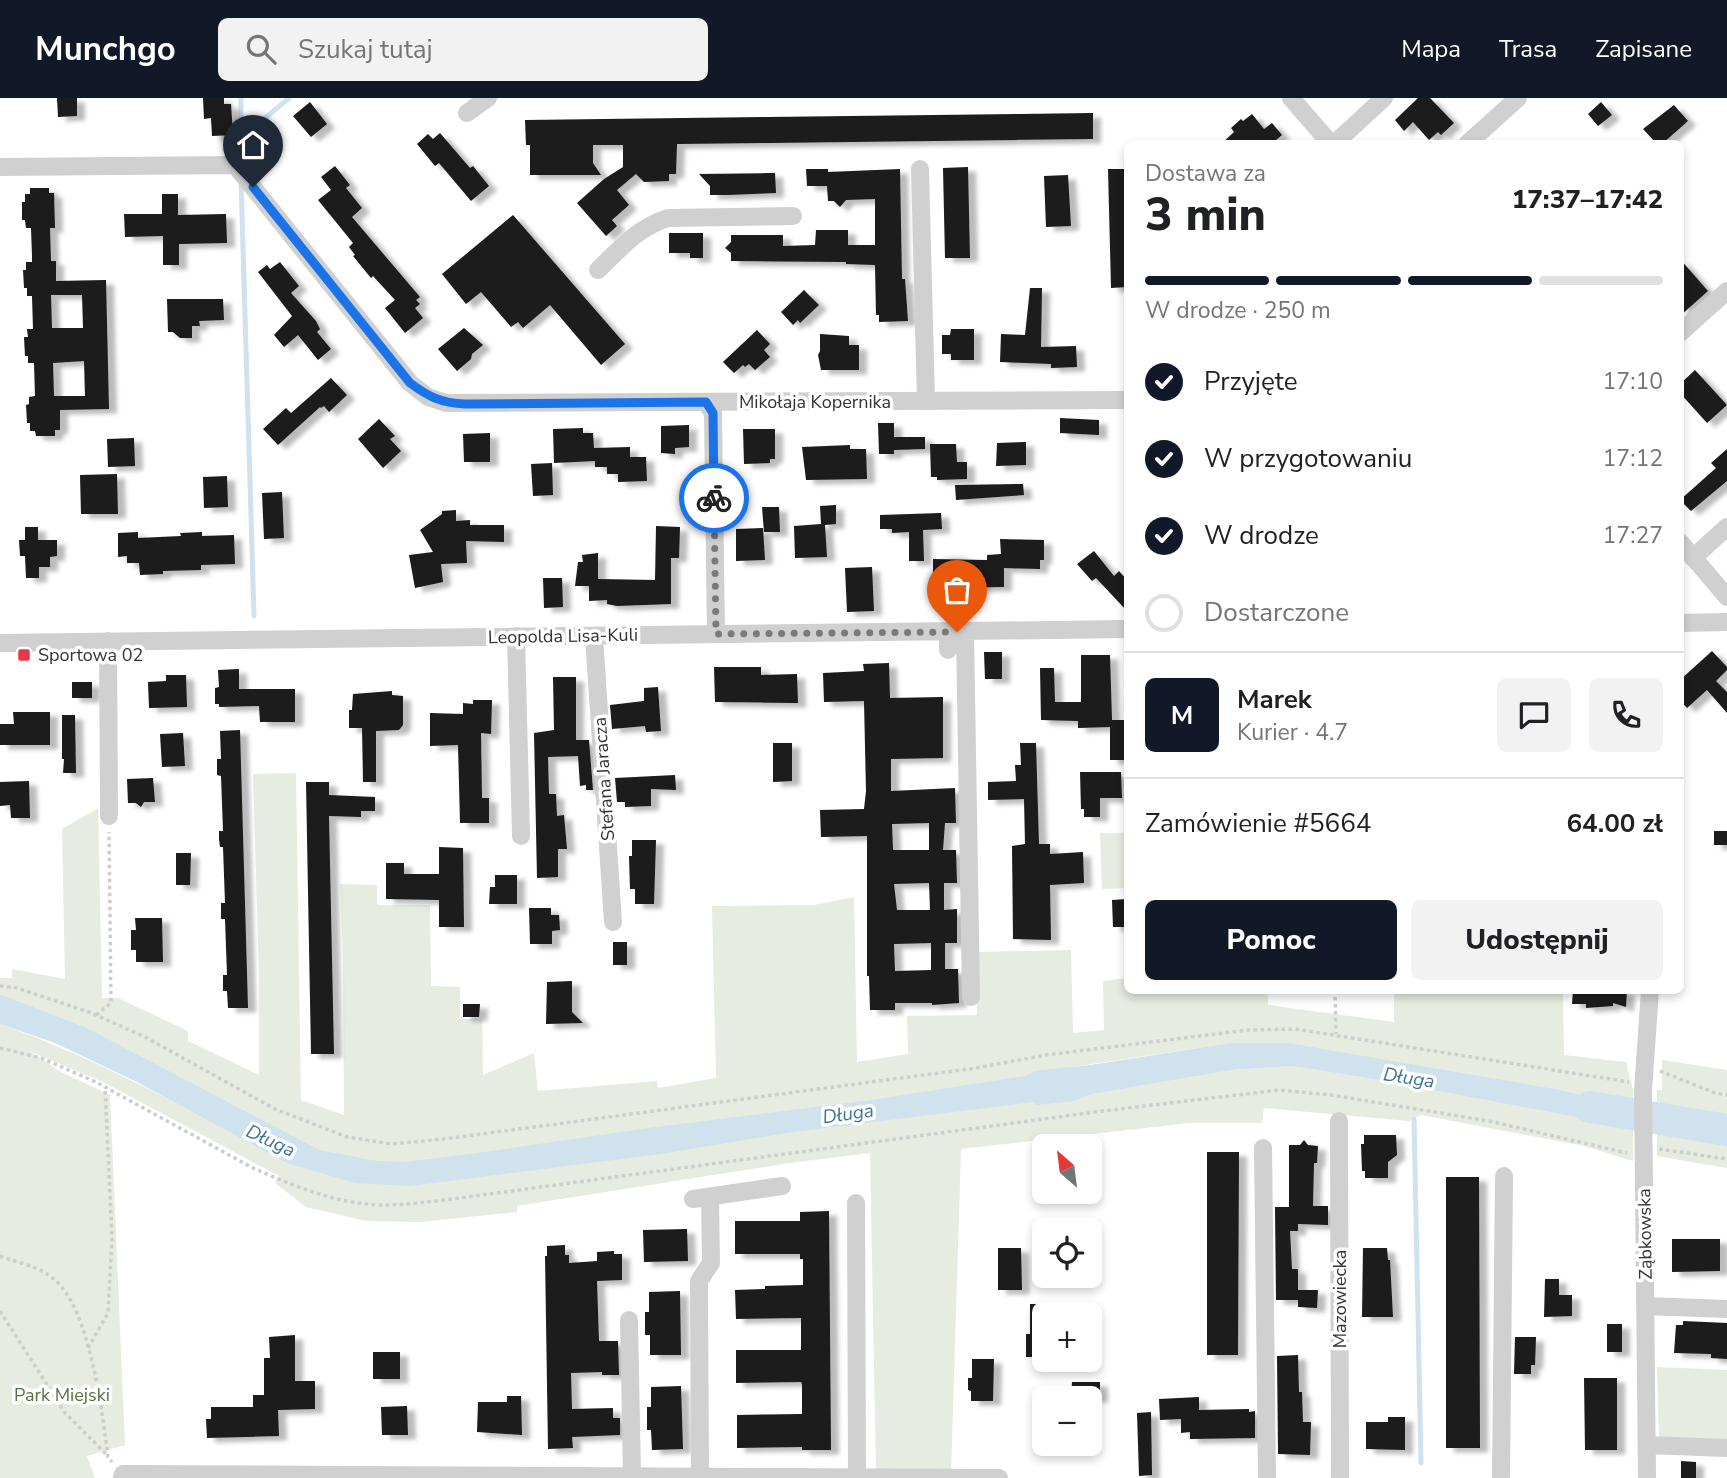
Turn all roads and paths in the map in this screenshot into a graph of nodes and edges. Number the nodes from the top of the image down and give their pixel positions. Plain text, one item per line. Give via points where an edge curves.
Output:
1 (488, 98) edge
2 (1291, 98) edge
3 (1384, 98) edge
4 (1518, 98) edge
5 (467, 113) dead end
6 (1328, 140) edge
7 (1337, 140) edge
8 (1471, 140) edge
9 (0, 167) edge
10 (920, 169) dead end
11 (793, 216) dead end
12 (598, 270) dead end
13 (1727, 292) edge
14 (1684, 330) edge
15 (1124, 400) edge
16 (926, 401) junction
17 (706, 402) junction
18 (1727, 527) edge
19 (1684, 547) edge
20 (1693, 558) junction
21 (1727, 597) edge
22 (1727, 622) edge
23 (1684, 623) edge
24 (1124, 629) edge
25 (956, 632) junction
26 (716, 634) junction
27 (516, 636) junction
28 (594, 636) junction
29 (108, 641) junction
30 (0, 643) edge
31 (948, 650) dead end
32 (109, 816) joint
33 (521, 836) dead end
34 (613, 922) dead end
35 (0, 986) edge
36 (1335, 994) edge
37 (1650, 994) edge
38 (971, 997) dead end
39 (96, 1015) junction
40 (1336, 1034) junction
41 (0, 1048) edge
42 (1645, 1067) junction
43 (105, 1087) junction
44 (1639, 1087) junction
45 (1727, 1095) edge
46 (1339, 1121) dead end
47 (1263, 1148) dead end
48 (1644, 1148) junction
49 (1727, 1159) edge
50 (1504, 1176) dead end
51 (782, 1186) dead end
52 (856, 1203) dead end
53 (0, 1256) edge
54 (1646, 1306) junction
55 (1727, 1309) edge
56 (0, 1311) edge
57 (629, 1320) dead end
58 (88, 1348) junction
59 (1647, 1444) junction
60 (1727, 1448) edge
61 (108, 1457) junction
62 (122, 1476) edge
63 (632, 1476) edge
64 (700, 1476) junction
65 (466, 1477) edge
66 (857, 1477) edge
67 (999, 1478) edge
68 (1267, 1478) edge
69 (1340, 1478) edge
70 (1501, 1478) edge
71 (1647, 1478) edge

1 - 5 street
2 - 6 street
3 - 7 street
4 - 8 street
9 - 17 street, Mikołaja Kopernika via 235,165 410,383 446,403
10 - 16 street
11 - 12 street via 668,218 638,232
13 - 14 street
15 - 16 street, Mikołaja Kopernika
16 - 17 street, Mikołaja Kopernika
17 - 26 street via 713,413
18 - 20 street
19 - 20 street
20 - 21 street
22 - 23 street
24 - 25 street, Leopolda Lisa-Kuli
25 - 26 street, Leopolda Lisa-Kuli
25 - 31 street
25 - 38 street
26 - 28 street, Leopolda Lisa-Kuli
27 - 28 street, Leopolda Lisa-Kuli
27 - 29 street, Leopolda Lisa-Kuli
27 - 33 street
28 - 34 street, Stefana Jaracza
29 - 30 street, Leopolda Lisa-Kuli
29 - 32 street
32 - 39 path via 111,1003
35 - 39 path
36 - 40 path
37 - 42 street, Ząbkowska
39 - 40 path via 275,1109 347,1137 392,1144 1248,1030
40 - 44 path
41 - 43 path via 41,1058
42 - 44 street, Ząbkowska
42 - 45 path
43 - 48 path via 276,1178 329,1196 379,1205 1279,1090
43 - 58 path via 112,1239 108,1313
44 - 48 street, Ząbkowska
46 - 69 street, Mazowiecka
47 - 68 street
48 - 49 path
48 - 54 street, Ząbkowska
50 - 70 street
51 - 64 street via 701,1198 711,1263 699,1281
52 - 66 street
53 - 58 path via 39,1269 65,1289
54 - 55 street
54 - 59 street, Ząbkowska
56 - 61 path via 65,1413
57 - 63 street
58 - 61 path
59 - 60 street
59 - 71 street, Ząbkowska
61 - 62 path
62 - 65 street
63 - 64 street
63 - 65 street
64 - 66 street
66 - 67 street

